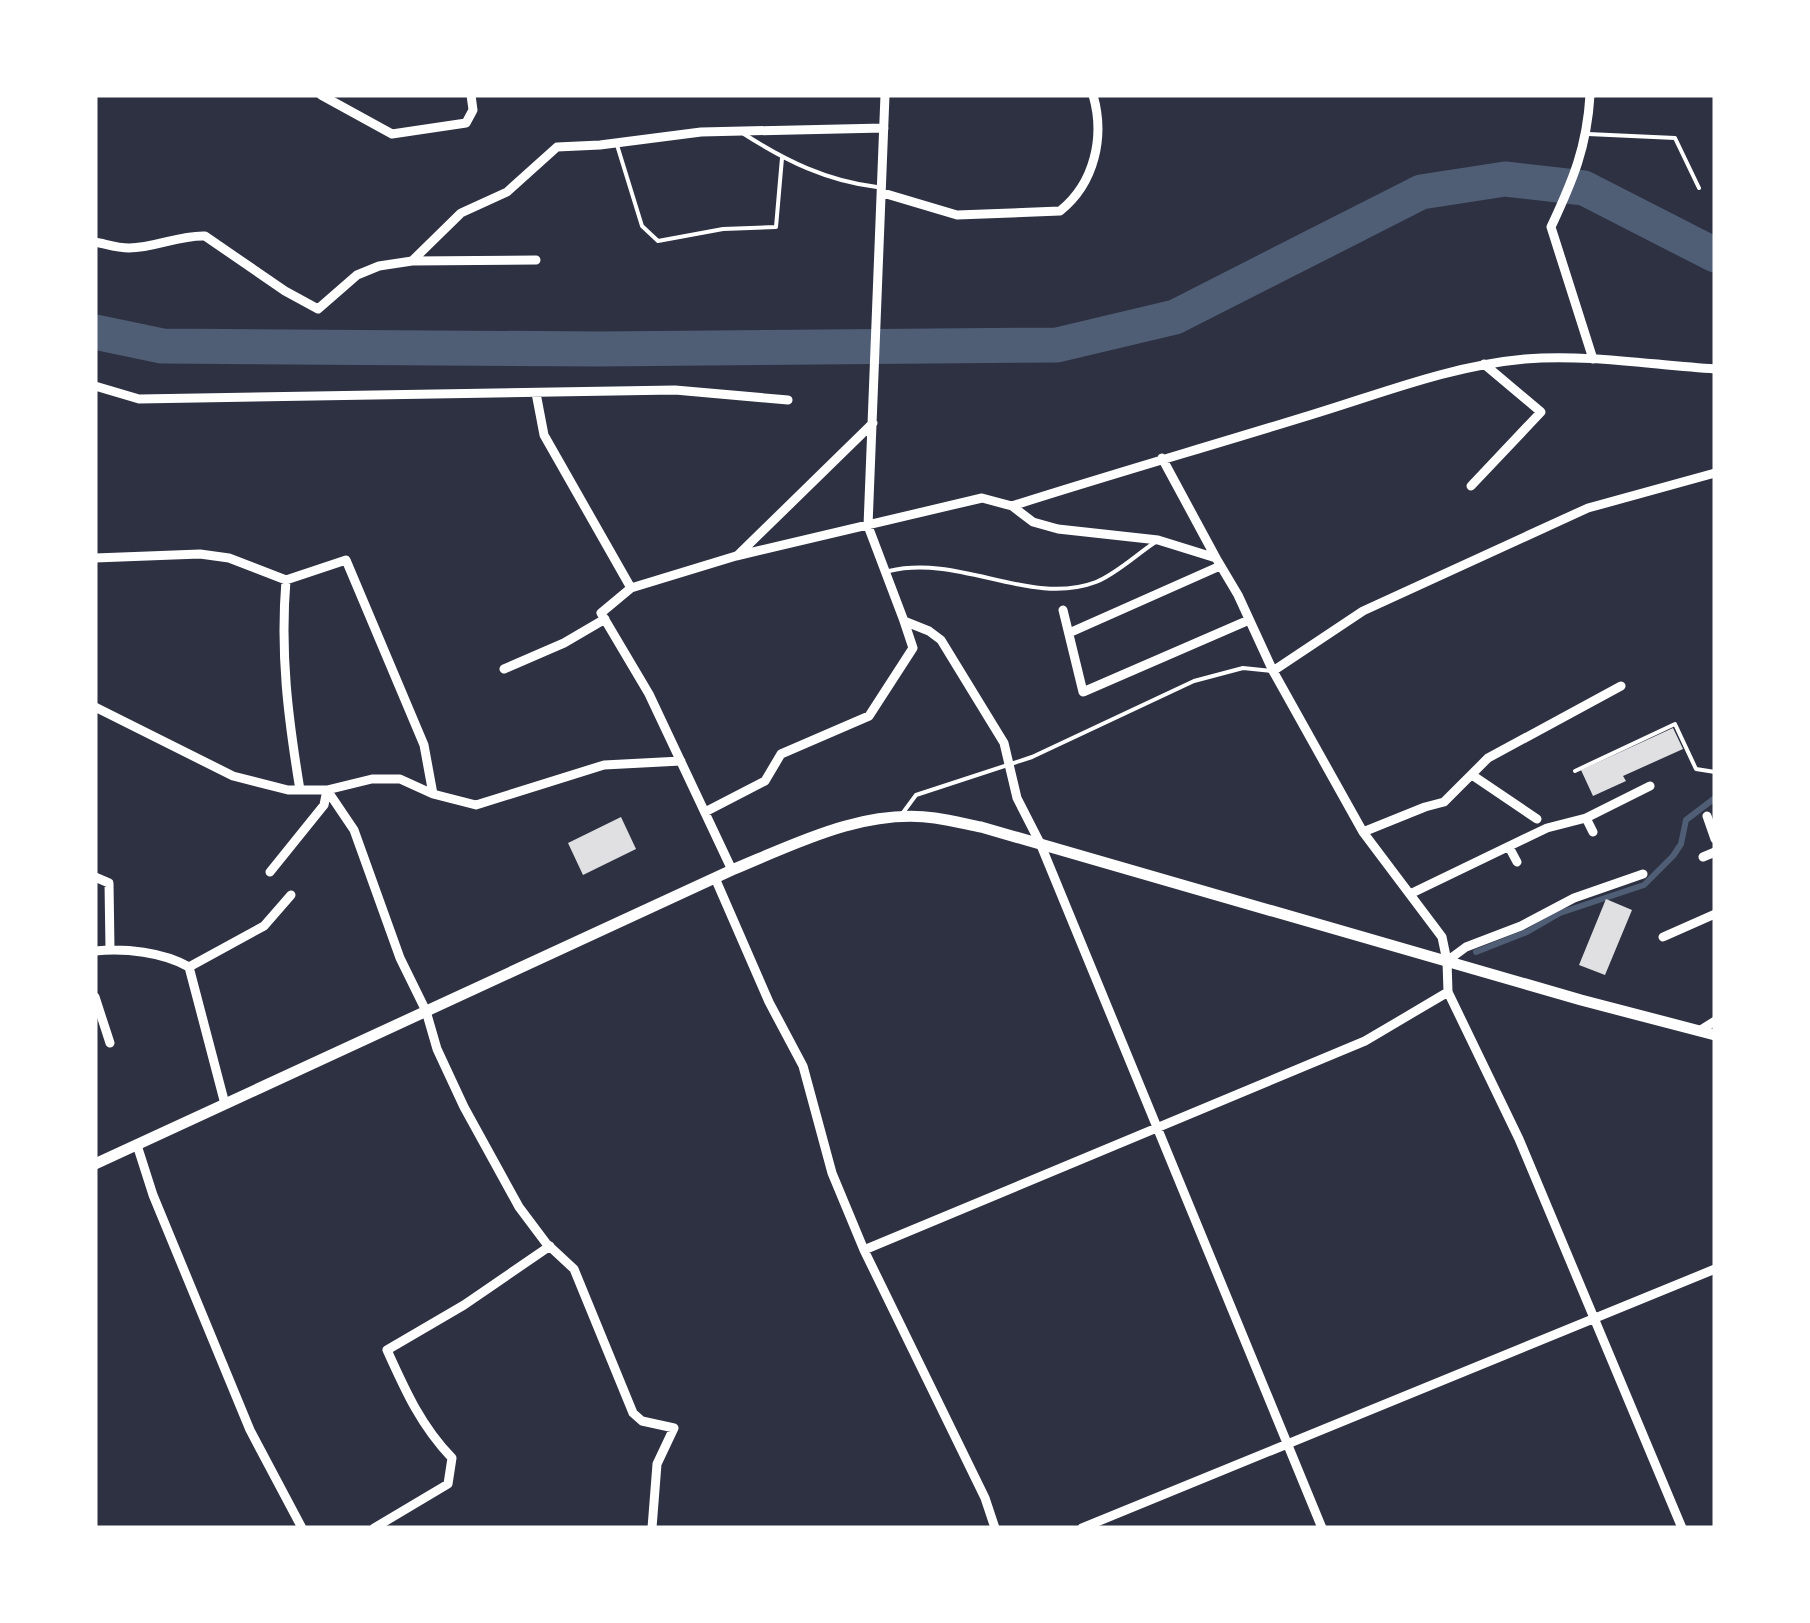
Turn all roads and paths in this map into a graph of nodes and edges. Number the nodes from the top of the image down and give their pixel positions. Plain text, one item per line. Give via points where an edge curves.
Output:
1 (322, 95) edge
2 (471, 95) edge
3 (885, 95) edge
4 (1094, 95) edge
5 (1590, 95) edge
6 (884, 128) junction
7 (740, 131) junction
8 (1588, 134) junction
9 (617, 143) junction
10 (782, 158) junction
11 (1699, 188) dead end
12 (883, 190) junction
13 (95, 242) edge
14 (536, 260) dead end
15 (412, 261) junction
16 (1593, 359) junction
17 (1484, 364) junction
18 (1715, 368) edge
19 (95, 386) edge
20 (536, 393) junction
21 (788, 400) dead end
22 (873, 423) junction
23 (1162, 458) junction
24 (1715, 473) edge
25 (1472, 486) dead end
26 (1012, 506) junction
27 (868, 526) junction
28 (1158, 540) junction
29 (736, 556) junction
30 (95, 558) edge
31 (1218, 562) junction
32 (884, 572) junction
33 (286, 580) junction
34 (631, 588) junction
35 (1063, 610) dead end
36 (605, 620) junction
37 (1249, 620) junction
38 (904, 621) junction
39 (1069, 633) junction
40 (504, 669) dead end
41 (1272, 671) junction
42 (1621, 686) dead end
43 (95, 707) edge
44 (681, 761) junction
45 (1011, 762) junction
46 (1575, 771) dead end
47 (1715, 772) edge
48 (1472, 775) junction
49 (1650, 786) dead end
50 (300, 790) junction
51 (327, 790) junction
52 (433, 794) junction
53 (705, 812) junction
54 (1706, 816) dead end
55 (898, 818) junction
56 (1586, 818) junction
57 (1537, 819) dead end
58 (1363, 832) junction
59 (1593, 832) dead end
60 (1715, 839) edge
61 (1040, 843) junction
62 (1510, 847) junction
63 (1715, 852) edge
64 (1703, 857) dead end
65 (1517, 862) dead end
66 (732, 870) junction
67 (270, 872) dead end
68 (1643, 874) dead end
69 (95, 877) edge
70 (714, 878) junction
71 (1410, 894) junction
72 (291, 895) dead end
73 (1540, 898) dead end
74 (1546, 913) junction
75 (1715, 914) edge
76 (1663, 937) dead end
77 (110, 950) junction
78 (95, 951) edge
79 (1447, 961) junction
80 (189, 967) junction
81 (1448, 992) junction
82 (95, 997) edge
83 (426, 1011) junction
84 (1715, 1021) edge
85 (1699, 1031) junction
86 (1715, 1035) edge
87 (110, 1043) dead end
88 (224, 1104) junction
89 (1157, 1129) junction
90 (138, 1145) junction
91 (95, 1164) edge
92 (550, 1246) junction
93 (864, 1250) junction
94 (1715, 1269) edge
95 (1595, 1319) junction
96 (1287, 1446) junction
97 (302, 1528) edge
98 (374, 1528) edge
99 (652, 1528) edge
100 (995, 1528) edge
101 (1082, 1528) edge
102 (1322, 1528) edge
103 (1682, 1528) edge

1 - 2 street via 392,134 466,123
3 - 6 street
4 - 12 street via 1100,120 1094,164 1060,211 957,215
5 - 8 street
6 - 7 street
6 - 12 street
7 - 9 street
7 - 10 lane
8 - 11 lane via 1675,138
8 - 16 street via 1551,227
9 - 10 lane via 642,226 658,241 776,227
9 - 15 street via 557,147 507,192 461,213
10 - 12 lane via 844,183
12 - 22 street
13 - 15 street via 142,248 205,236 318,309 356,274
14 - 15 street
16 - 17 street
16 - 18 street
17 - 23 street
17 - 25 street via 1542,412
19 - 20 street via 139,399
20 - 21 street via 675,390
20 - 34 street via 544,435
22 - 27 street
22 - 29 street
23 - 26 street
23 - 31 street
24 - 41 street via 1588,508 1362,611
26 - 27 street via 982,498
26 - 28 street via 1058,529
27 - 29 street
27 - 32 street
28 - 31 street
28 - 32 lane via 1098,582 1069,587 1026,587 935,566
29 - 34 street
30 - 33 street via 200,554
31 - 37 street
31 - 39 street
32 - 38 street
33 - 50 street via 282,637
33 - 52 street via 346,560 424,745
34 - 36 street via 601,613
35 - 39 street
36 - 40 street
36 - 44 street
37 - 39 street via 1082,692
37 - 41 street
38 - 45 street via 941,640
38 - 53 street via 914,648 869,716 782,754 765,782
41 - 45 lane via 1243,668 1194,681
41 - 58 street
42 - 48 street via 1488,758
43 - 50 street via 233,776
44 - 52 street via 604,764 476,806
44 - 53 street
45 - 55 lane via 916,795
45 - 61 street via 1017,798
46 - 47 lane via 1675,724 1696,768
48 - 57 street
48 - 58 street via 1444,802
49 - 56 street
50 - 51 street
51 - 52 street via 400,779
51 - 67 street via 324,805
51 - 83 street via 354,830
53 - 66 street
54 - 60 street
55 - 61 street via 932,817
55 - 66 street via 830,829
56 - 59 street
56 - 62 street
58 - 71 street
61 - 79 street
61 - 89 street
62 - 65 street
62 - 71 street
63 - 64 street
66 - 70 street
68 - 74 street
69 - 77 street via 109,883
70 - 83 street
70 - 93 street via 803,1066 832,1174
71 - 79 street via 1442,938
72 - 80 street via 267,930
73 - 74 street
74 - 79 street
75 - 76 street
77 - 78 street
77 - 80 street via 174,958
79 - 81 street
79 - 85 street
80 - 88 street
81 - 89 street via 1364,1041
81 - 95 street
82 - 87 street
83 - 88 street
83 - 92 street via 480,1137 519,1208
84 - 85 street
85 - 86 street
88 - 90 street
89 - 93 street
89 - 96 street
90 - 91 street
90 - 97 street via 250,1430
92 - 98 street via 388,1350 430,1436 452,1458 448,1484
92 - 99 street via 574,1269 633,1413 674,1428 656,1464
93 - 100 street
94 - 95 street
95 - 96 street
95 - 103 street
96 - 101 street
96 - 102 street

